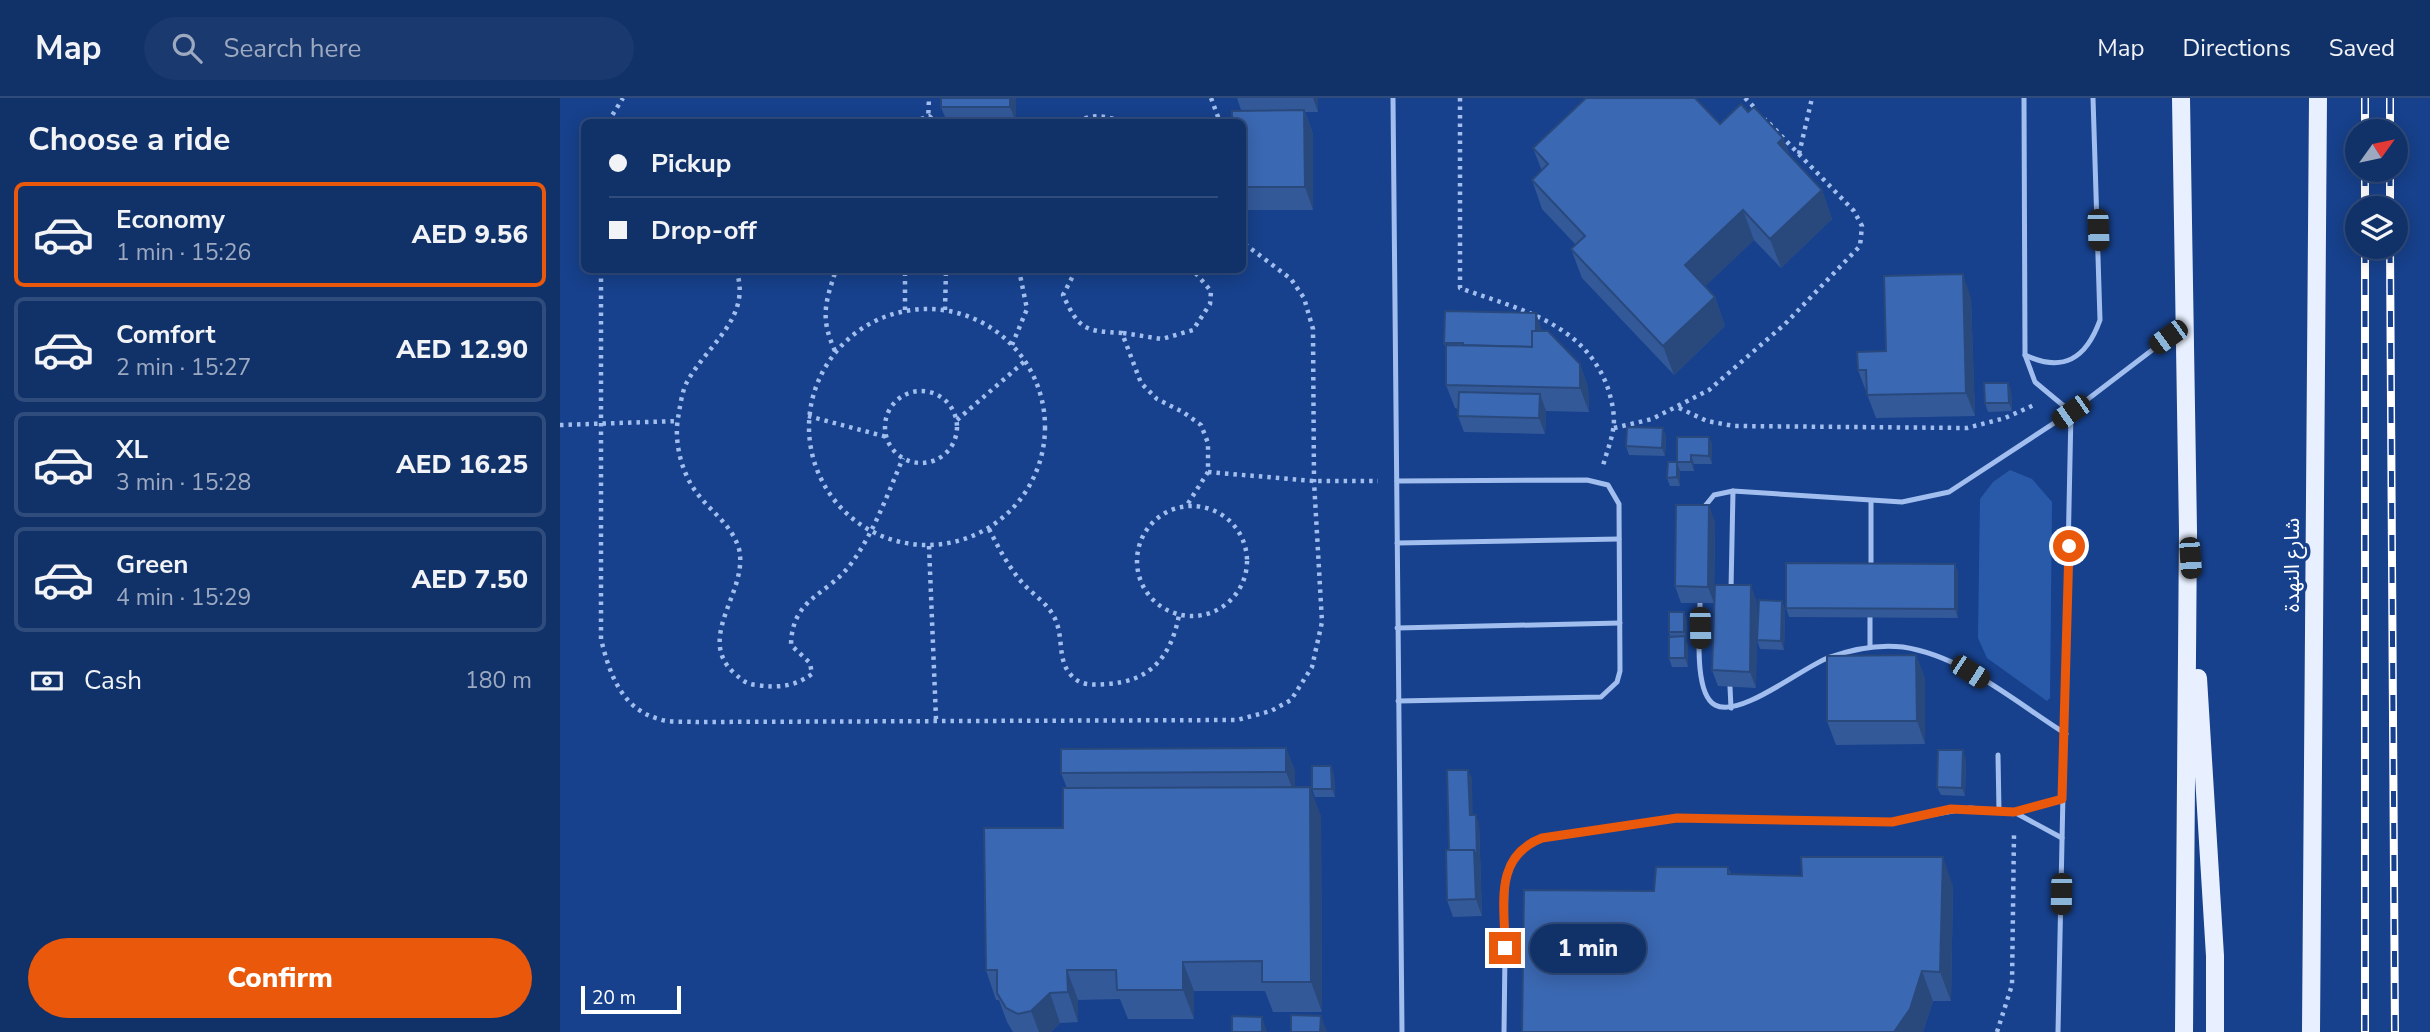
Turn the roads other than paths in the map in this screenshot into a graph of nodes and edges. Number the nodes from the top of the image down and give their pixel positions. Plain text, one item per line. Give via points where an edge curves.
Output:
1 (1393, 98) edge
2 (2024, 98) edge
3 (2092, 98) edge
4 (2181, 98) edge
5 (2318, 98) edge
6 (2187, 324) junction
7 (2025, 355) junction
8 (2071, 412) junction
9 (1396, 481) junction
10 (1733, 491) junction
11 (1871, 500) junction
12 (1699, 521) edge
13 (2188, 531) junction
14 (1619, 539) junction
15 (1397, 543) junction
16 (1871, 572) edge
17 (1730, 602) edge
18 (1700, 603) edge
19 (1870, 617) edge
20 (1620, 624) junction
21 (1397, 628) junction
22 (1870, 647) junction
23 (1730, 687) edge
24 (1398, 701) junction
25 (1731, 708) junction
26 (2066, 734) junction
27 (1998, 755) dead end
28 (2062, 799) junction
29 (1998, 811) junction
30 (2014, 812) junction
31 (2062, 838) junction
32 (1402, 1032) edge
33 (1504, 1032) edge
34 (2058, 1032) edge
35 (2184, 1032) edge
36 (2215, 1032) edge
37 (2311, 1032) edge

1 - 9 lane
2 - 7 lane
3 - 7 lane via 2099,320 2090,341 2072,359 2047,363
4 - 6 main road
5 - 37 main road, شارع النهدة
6 - 8 lane
6 - 13 main road
7 - 8 lane via 2029,374 2049,397
8 - 11 lane via 1949,492 1902,502
8 - 26 lane
9 - 14 lane via 1598,480 1616,494
9 - 15 lane
10 - 11 lane
10 - 12 lane via 1714,495 1702,507
10 - 17 lane
11 - 16 lane
13 - 35 main road
13 - 36 main road via 2215,956
14 - 15 lane
14 - 20 lane
15 - 21 lane
18 - 25 lane via 1704,693 1715,705
19 - 22 lane
20 - 21 lane
20 - 24 lane via 1617,682 1601,697
21 - 24 lane
22 - 25 lane via 1826,658
22 - 26 lane via 1900,647 1948,660
23 - 25 lane
24 - 32 lane
26 - 28 lane
27 - 29 lane
28 - 30 lane
28 - 31 lane
29 - 30 lane
29 - 33 lane via 1970,808 1892,822 1677,818 1542,838 1524,845 1511,858 1507,875
30 - 31 lane
31 - 34 lane

